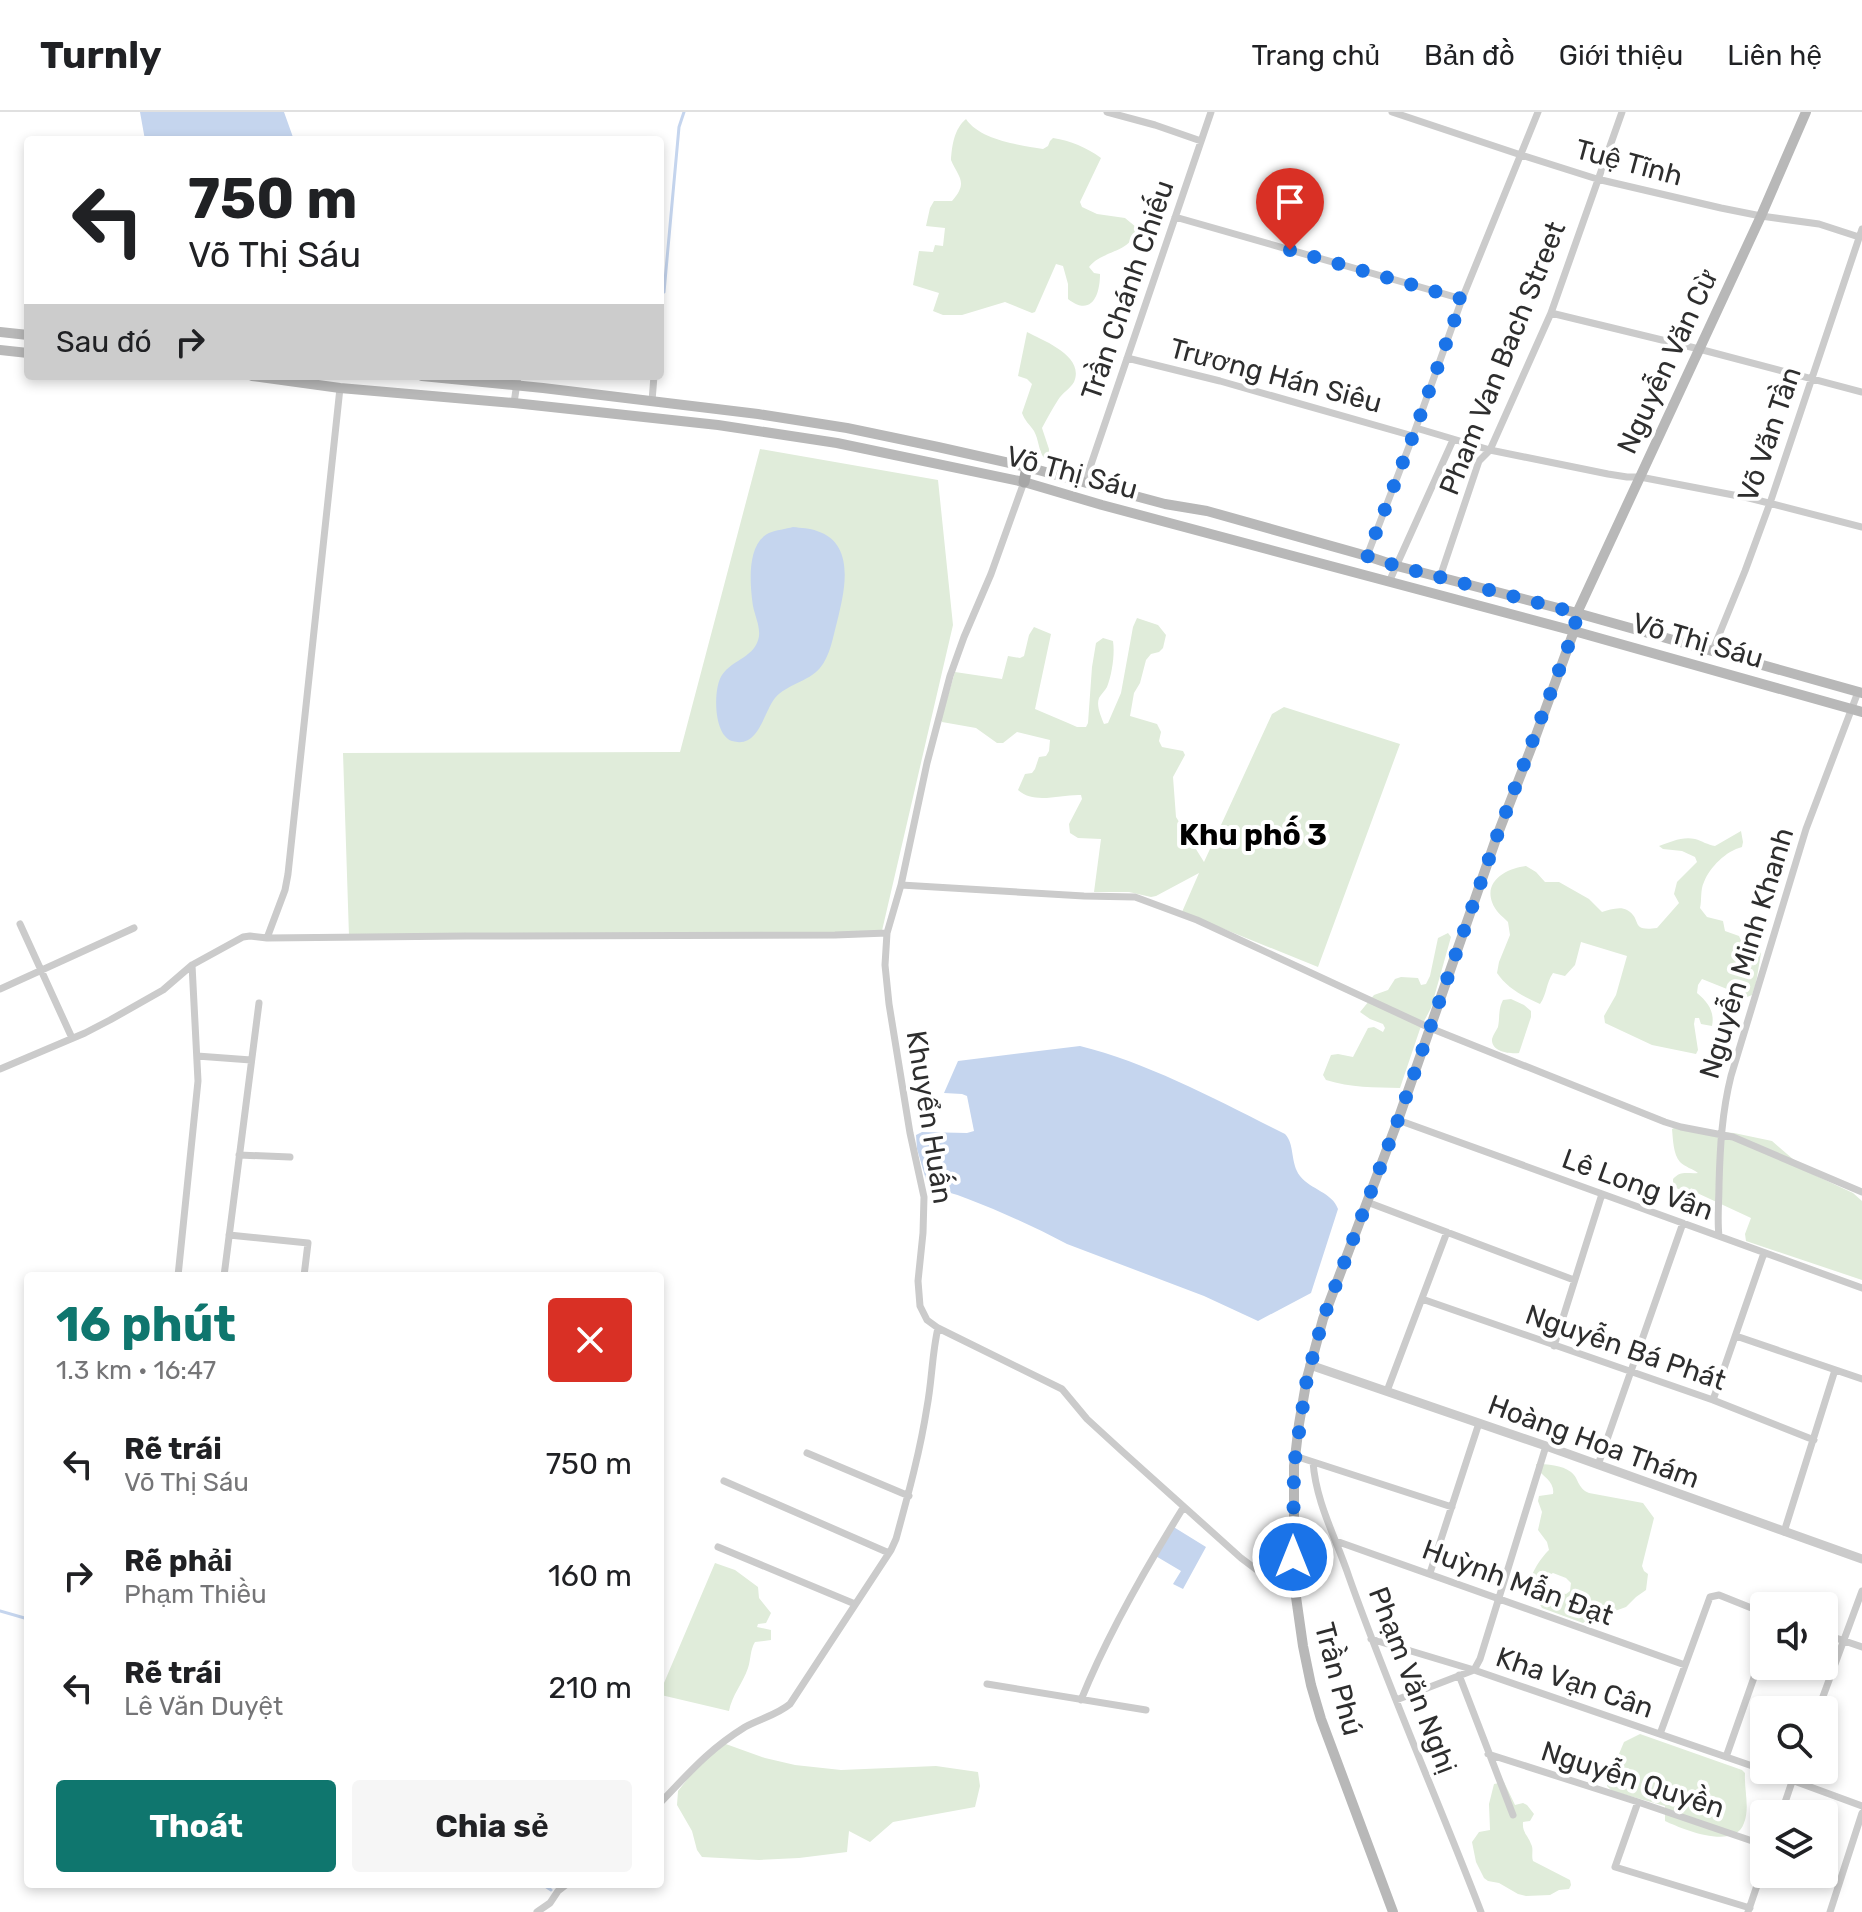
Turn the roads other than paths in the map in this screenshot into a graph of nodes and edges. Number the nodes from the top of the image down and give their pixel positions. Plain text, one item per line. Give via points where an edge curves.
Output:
1 (1107, 112) edge
2 (1211, 112) edge
3 (1392, 112) edge
4 (1538, 112) edge
5 (1622, 112) edge
6 (1806, 112) edge
7 (1201, 141) junction
8 (1521, 155) junction
9 (1597, 179) junction
10 (1761, 216) junction
11 (1175, 217) junction
12 (1861, 232) edge
13 (1462, 299) junction
14 (1551, 313) junction
15 (0, 332) edge
16 (24, 335) edge
17 (1699, 349) junction
18 (0, 350) edge
19 (24, 353) edge
20 (1127, 358) junction
21 (1811, 379) junction
22 (281, 380) edge
23 (654, 380) edge
24 (517, 381) edge
25 (340, 388) junction
26 (1862, 392) edge
27 (652, 401) junction
28 (514, 403) junction
29 (1415, 432) junction
30 (1453, 440) junction
31 (1490, 450) junction
32 (1027, 467) junction
33 (1640, 477) junction
34 (1024, 482) junction
35 (1085, 482) junction
36 (1770, 503) junction
37 (1862, 527) edge
38 (1367, 556) junction
39 (1397, 566) junction
40 (1440, 577) junction
41 (1389, 582) junction
42 (1577, 613) junction
43 (1574, 631) junction
44 (1712, 652) junction
45 (1860, 692) edge
46 (1857, 710) edge
47 (901, 885) junction
48 (20, 924) dead end
49 (134, 928) dead end
50 (887, 933) junction
51 (267, 938) junction
52 (192, 965) junction
53 (42, 970) junction
54 (0, 989) edge
55 (259, 1003) dead end
56 (1430, 1028) junction
57 (72, 1038) junction
58 (197, 1056) junction
59 (251, 1060) junction
60 (0, 1069) edge
61 (1398, 1120) junction
62 (1721, 1135) junction
63 (239, 1155) junction
64 (290, 1157) dead end
65 (1862, 1192) edge
66 (1602, 1194) junction
67 (1367, 1202) junction
68 (1683, 1223) junction
69 (1447, 1232) junction
70 (229, 1235) junction
71 (1719, 1236) junction
72 (1764, 1253) junction
73 (178, 1272) edge
74 (224, 1272) edge
75 (304, 1272) edge
76 (1574, 1280) junction
77 (1862, 1288) edge
78 (1422, 1299) junction
79 (938, 1328) junction
80 (1736, 1336) junction
81 (1554, 1346) junction
82 (1310, 1365) junction
83 (1835, 1370) junction
84 (1632, 1372) junction
85 (1862, 1379) edge
86 (1387, 1391) junction
87 (1713, 1400) junction
88 (1479, 1423) junction
89 (1814, 1440) junction
90 (1546, 1446) junction
91 (807, 1453) dead end
92 (1295, 1456) junction
93 (1313, 1462) junction
94 (1598, 1465) junction
95 (724, 1481) dead end
96 (909, 1496) junction
97 (1452, 1507) junction
98 (1183, 1508) junction
99 (1784, 1532) junction
100 (1336, 1541) junction
101 (718, 1547) dead end
102 (889, 1553) junction
103 (1862, 1559) edge
104 (1430, 1573) junction
105 (1294, 1583) junction
106 (1862, 1591) edge
107 (1499, 1598) junction
108 (855, 1604) junction
109 (1750, 1607) edge
110 (1371, 1639) junction
111 (1838, 1639) edge
112 (1844, 1641) junction
113 (1862, 1647) edge
114 (1685, 1665) junction
115 (1474, 1670) junction
116 (1459, 1675) junction
117 (1753, 1680) edge
118 (987, 1684) dead end
119 (1823, 1696) edge
120 (1081, 1700) junction
121 (1396, 1700) junction
122 (1146, 1710) dead end
123 (1660, 1734) junction
124 (1488, 1754) junction
125 (1726, 1757) junction
126 (1750, 1765) edge
127 (1803, 1784) edge
128 (664, 1799) edge
129 (1638, 1802) junction
130 (1862, 1806) edge
131 (1862, 1813) edge
132 (1513, 1815) dead end
133 (1750, 1840) edge
134 (562, 1888) edge
135 (1756, 1888) edge
136 (1749, 1910) edge
137 (537, 1912) edge
138 (1393, 1912) edge
139 (1481, 1912) edge
140 (1830, 1912) edge

1 - 7 street
2 - 7 street, Trần Chánh Chiếu
3 - 8 street, Tuệ Tĩnh
4 - 8 street
5 - 9 street, Pham Van Bach Street
6 - 10 main road, Nguyễn Văn Cừ
7 - 11 street, Trần Chánh Chiếu
8 - 9 street, Tuệ Tĩnh
8 - 13 street
9 - 10 street, Tuệ Tĩnh
9 - 14 street, Pham Van Bach Street
10 - 12 street, Tuệ Tĩnh
10 - 17 main road, Nguyễn Văn Cừ
11 - 13 street
11 - 20 street, Trần Chánh Chiếu
12 - 21 street, Võ Văn Tần
13 - 29 street
14 - 17 street
14 - 31 street, Pham Van Bach Street
15 - 16 main road
17 - 21 street
17 - 33 main road, Nguyễn Văn Cừ
18 - 19 main road
20 - 29 street, Trương Hán Siêu
20 - 35 street, Trần Chánh Chiếu
21 - 26 street
21 - 36 street, Võ Văn Tần
22 - 25 main road, Võ Thị Sáu
23 - 27 street
24 - 27 main road, Võ Thị Sáu
24 - 28 street
25 - 28 main road, Võ Thị Sáu
25 - 51 street via 288,874
27 - 32 main road, Võ Thị Sáu via 847,428
28 - 34 main road, Võ Thị Sáu via 837,443
29 - 30 street, Trương Hán Siêu
29 - 38 street
30 - 31 street, Trương Hán Siêu
30 - 39 street
31 - 33 street, Trương Hán Siêu
31 - 40 street, Pham Van Bach Street via 1479,461
32 - 34 main road
32 - 35 main road, Võ Thị Sáu
33 - 36 street, Trương Hán Siêu
33 - 42 main road, Nguyễn Văn Cừ
34 - 41 main road, Võ Thị Sáu
34 - 47 street, Khuyển Huấn via 950,676
35 - 38 main road, Võ Thị Sáu
36 - 37 street, Trương Hán Siêu
36 - 44 street, Võ Văn Tần
38 - 39 main road, Võ Thị Sáu
39 - 40 main road, Võ Thị Sáu
39 - 41 street
40 - 42 main road, Võ Thị Sáu
41 - 43 main road, Võ Thị Sáu
42 - 43 main road, Nguyễn Văn Cừ
42 - 44 main road, Võ Thị Sáu
43 - 46 main road, Võ Thị Sáu
43 - 56 main road, Trần Phú
44 - 45 main road, Võ Thị Sáu
45 - 46 street, Nguyễn Minh Khanh
46 - 62 street, Nguyễn Minh Khanh via 1796,860 1731,1076
47 - 50 street, Khuyển Huấn
47 - 56 street via 1135,897 1197,920
48 - 53 street
49 - 53 street
50 - 51 street
50 - 79 street, Khuyển Huấn via 889,1004 924,1197 920,1306
51 - 52 street via 243,937
52 - 57 street via 163,990
52 - 58 street
53 - 54 street
53 - 57 street
55 - 59 street
56 - 61 main road, Trần Phú
56 - 62 street via 1665,1122
57 - 60 street
58 - 59 street
58 - 73 street
59 - 63 street
61 - 66 street, Lê Long Vân
61 - 67 main road, Trần Phú
62 - 65 street
62 - 71 street, Nguyễn Minh Khanh
63 - 64 street
63 - 70 street
66 - 68 street, Lê Long Vân
66 - 76 street
67 - 69 street
67 - 82 main road, Trần Phú
68 - 71 street, Lê Long Vân
68 - 84 street
69 - 76 street
69 - 78 street
70 - 74 street
70 - 75 street via 308,1243
71 - 72 street, Lê Long Vân
72 - 77 street, Lê Long Vân
72 - 80 street
76 - 81 street
78 - 81 street, Nguyễn Bá Phát
78 - 86 street
79 - 96 street
79 - 98 street via 1062,1389
80 - 83 street
80 - 87 street
81 - 84 street, Nguyễn Bá Phát
82 - 86 street, Hoàng Hoa Thám
82 - 92 main road, Trần Phú
83 - 85 street
83 - 89 street
84 - 87 street, Nguyễn Bá Phát
84 - 94 street
86 - 88 street, Hoàng Hoa Thám
87 - 89 street, Nguyễn Bá Phát
88 - 90 street, Hoàng Hoa Thám
88 - 97 street
89 - 99 street
90 - 94 street, Hoàng Hoa Thám
90 - 107 street
91 - 96 street
92 - 93 street
92 - 105 main road, Trần Phú
93 - 97 street
93 - 100 street, Phạm Văn Nghị via 1321,1506
94 - 99 street, Hoàng Hoa Thám
95 - 102 street
96 - 102 street
97 - 104 street
98 - 105 street via 1270,1580
98 - 120 street via 1098,1658
99 - 103 street, Hoàng Hoa Thám
100 - 104 street, Huỳnh Mẫn Đạt
100 - 110 street, Phạm Văn Nghị
101 - 108 street
102 - 108 street
104 - 107 street, Huỳnh Mẫn Đạt
105 - 138 main road, Trần Phú via 1311,1685
106 - 112 street
107 - 114 street, Huỳnh Mẫn Đạt
107 - 115 street
108 - 128 street via 790,1704 716,1747
109 - 114 street via 1719,1595 1710,1597
110 - 115 street, Kha Vạn Cân
110 - 121 street, Phạm Văn Nghị
111 - 112 street
112 - 113 street
112 - 119 street
114 - 123 street
115 - 116 street
115 - 123 street, Kha Vạn Cân
116 - 121 street
116 - 124 street
117 - 125 street
118 - 120 street
120 - 122 street
121 - 139 street, Phạm Văn Nghị
123 - 125 street, Kha Vạn Cân
124 - 129 street, Nguyễn Quyền
124 - 132 street
125 - 126 street, Kha Vạn Cân
127 - 130 street, Kha Vạn Cân
129 - 133 street, Nguyễn Quyền
129 - 136 street via 1615,1867
131 - 140 street
134 - 137 street
135 - 136 street

